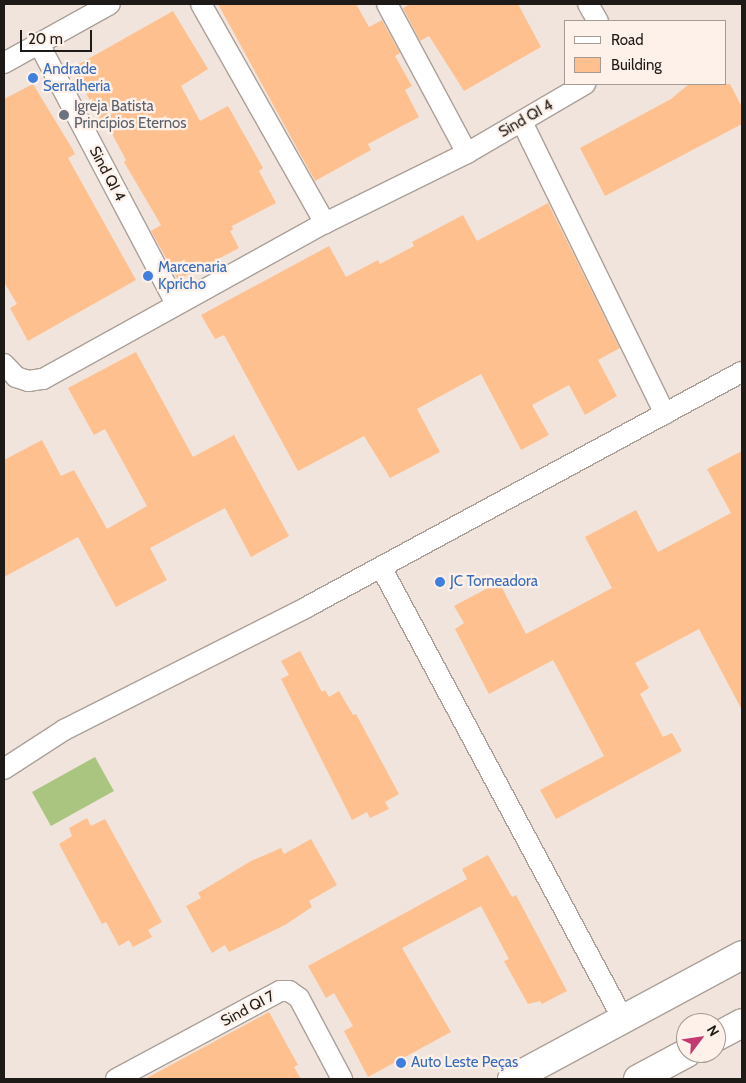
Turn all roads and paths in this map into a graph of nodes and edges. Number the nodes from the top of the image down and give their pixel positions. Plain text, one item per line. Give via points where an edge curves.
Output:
1 (110, 4) edge
2 (201, 4) edge
3 (387, 4) edge
4 (588, 4) edge
5 (82, 10) edge
6 (597, 20) edge
7 (39, 44) junction
8 (4, 63) edge
9 (584, 85) edge
10 (522, 122) junction
11 (467, 153) junction
12 (325, 223) junction
13 (176, 304) junction
14 (4, 364) edge
15 (742, 372) edge
16 (665, 414) junction
17 (382, 567) junction
18 (4, 769) edge
19 (742, 955) edge
20 (623, 1019) junction
21 (742, 1023) edge
22 (726, 1032) edge
23 (676, 1059) edge
24 (116, 1079) edge
25 (342, 1079) edge
26 (512, 1079) edge
27 (638, 1079) edge

1 - 5 street
2 - 12 street
3 - 11 street
4 - 6 street
5 - 7 street
7 - 8 street
7 - 13 street, Sind QI 4
9 - 10 street, Sind QI 4
10 - 11 street, Sind QI 4
10 - 16 street
11 - 12 street, Sind QI 4
12 - 13 street, Sind QI 4
13 - 14 street, Sind QI 4 via 42,379 28,381 16,377
15 - 16 street
16 - 17 street
17 - 18 street via 64,730
17 - 20 street
19 - 20 main road
20 - 26 main road
21 - 22 main road
23 - 27 main road
24 - 25 street, Sind QI 7 via 280,991 289,991 299,998

